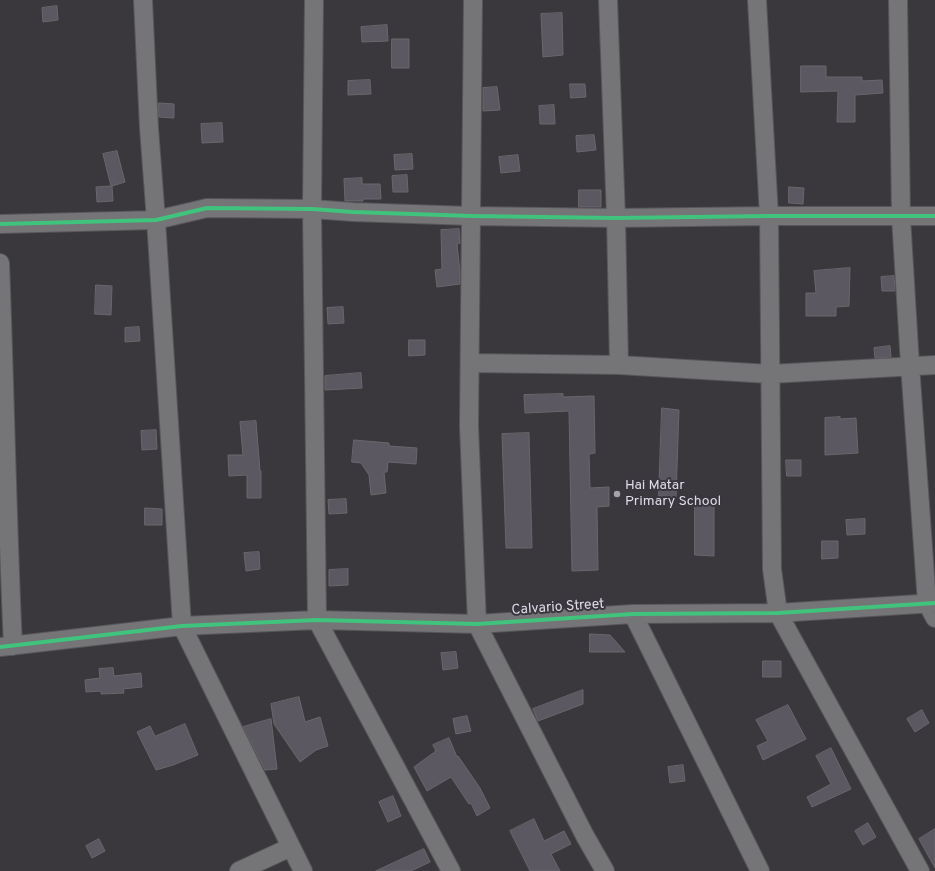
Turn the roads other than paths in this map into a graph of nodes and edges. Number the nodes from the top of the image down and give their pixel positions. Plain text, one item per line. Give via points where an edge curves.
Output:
1 (143, 0) edge
2 (314, 0) edge
3 (473, 0) edge
4 (608, 0) edge
5 (757, 0) edge
6 (898, 0) edge
7 (312, 209) junction
8 (471, 216) junction
9 (769, 216) junction
10 (935, 216) edge
11 (901, 217) junction
12 (616, 218) junction
13 (156, 220) junction
14 (0, 224) edge
15 (0, 263) edge
16 (470, 363) junction
17 (619, 365) junction
18 (910, 365) junction
19 (935, 365) edge
20 (770, 374) junction
21 (932, 608) edge
22 (778, 613) junction
23 (633, 614) junction
24 (317, 620) junction
25 (477, 624) junction
26 (182, 626) junction
27 (6, 646) edge
28 (291, 847) junction
29 (239, 871) edge
30 (303, 871) edge
31 (451, 871) edge
32 (605, 871) edge
33 (760, 871) edge
34 (920, 871) edge

1 - 13 street
2 - 7 street
3 - 8 street
4 - 12 street
5 - 9 street
6 - 11 street
7 - 8 street
7 - 13 street via 207,208
7 - 24 street
8 - 12 street
8 - 16 street
9 - 11 street
9 - 12 street
9 - 20 street
10 - 11 street
11 - 18 street
12 - 17 street
13 - 14 street
13 - 26 street
15 - 27 street via 8,552
16 - 17 street
16 - 25 street
17 - 20 street
18 - 19 street
18 - 20 street
18 - 21 street
20 - 22 street via 772,569
21 - 22 street, Calvario Street
22 - 23 street, Calvario Street
22 - 34 street
23 - 25 street, Calvario Street
23 - 33 street
24 - 25 street, Calvario Street
24 - 26 street, Calvario Street
24 - 31 street
25 - 32 street
26 - 27 street, Calvario Street
26 - 28 street
28 - 29 street
28 - 30 street

